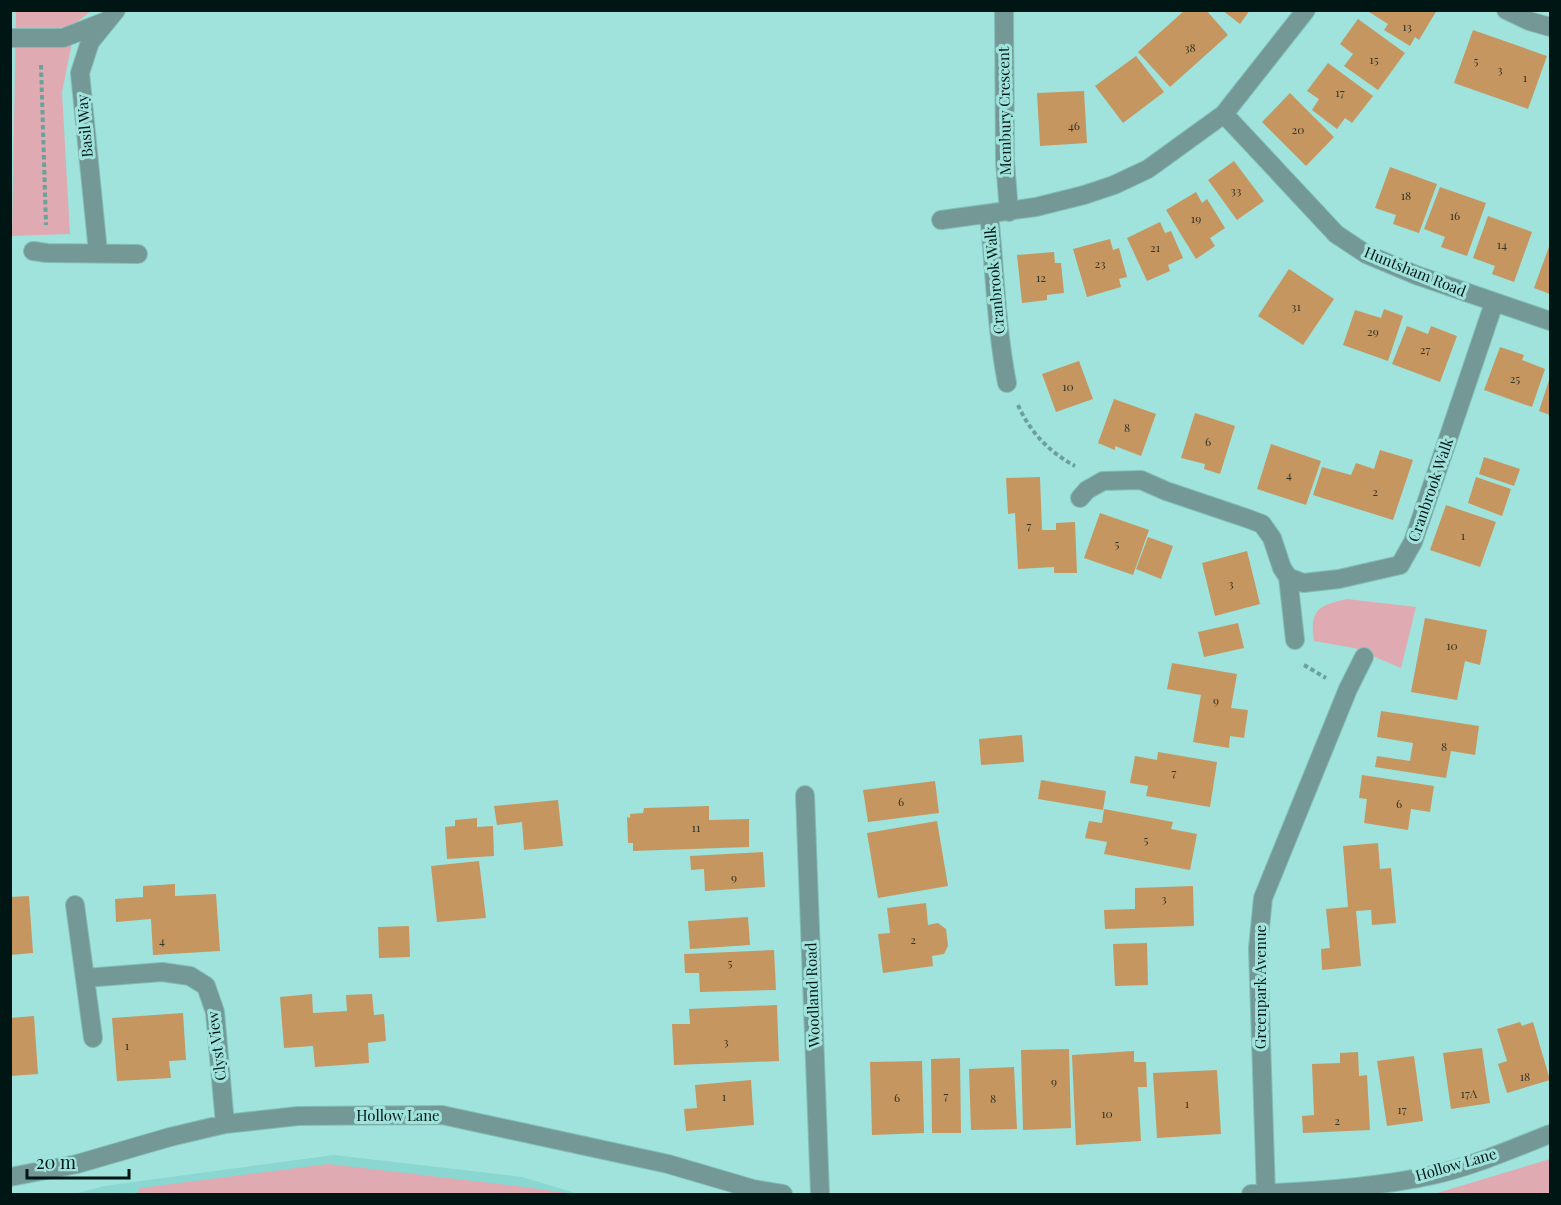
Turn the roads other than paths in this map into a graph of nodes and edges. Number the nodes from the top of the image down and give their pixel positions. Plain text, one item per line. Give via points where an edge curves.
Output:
1 (1004, 10) edge
2 (1306, 10) edge
3 (1506, 10) edge
4 (111, 16) edge
5 (1551, 27) edge
6 (10, 38) edge
7 (1224, 114) junction
8 (1009, 212) junction
9 (989, 213) junction
10 (941, 220) dead end
11 (40, 252) road end
12 (98, 252) junction
13 (138, 254) dead end
14 (1494, 303) junction
15 (1551, 321) edge
16 (1007, 383) road end
17 (1080, 498) dead end
18 (1288, 577) junction
19 (1295, 640) road end
20 (1364, 657) dead end
21 (805, 795) dead end
22 (75, 905) dead end
23 (85, 978) junction
24 (93, 1038) dead end
25 (225, 1124) junction
26 (1551, 1134) edge
27 (10, 1177) edge
28 (783, 1194) edge
29 (820, 1194) edge
30 (1251, 1194) edge
31 (1266, 1194) edge

1 - 8 street, Membury Crescent
2 - 7 street
3 - 5 street
4 - 6 street via 63,38
4 - 12 street, Basil Way via 90,42 80,73
7 - 8 street via 1148,169 1114,185
7 - 14 street, Huntsham Road via 1336,234 1366,254
8 - 9 street
9 - 10 street
9 - 16 street, Cranbrook Walk
11 - 12 street
12 - 13 street
14 - 15 street, Huntsham Road
14 - 18 street, Cranbrook Walk via 1413,542 1400,565 1318,582 1303,583
17 - 18 street via 1103,481 1141,480 1262,524
18 - 19 street
20 - 31 street, Greenpark Avenue via 1263,898 1258,948
21 - 29 street, Woodland Road
22 - 23 street
23 - 24 street
23 - 25 street, Clyst View via 162,972 190,976 206,986 215,1011
25 - 27 street, Hollow Lane via 77,1164
25 - 28 street, Hollow Lane via 298,1116 442,1115 668,1164
26 - 31 street, Hollow Lane via 1434,1175 1374,1185
30 - 31 street, Hollow Lane

